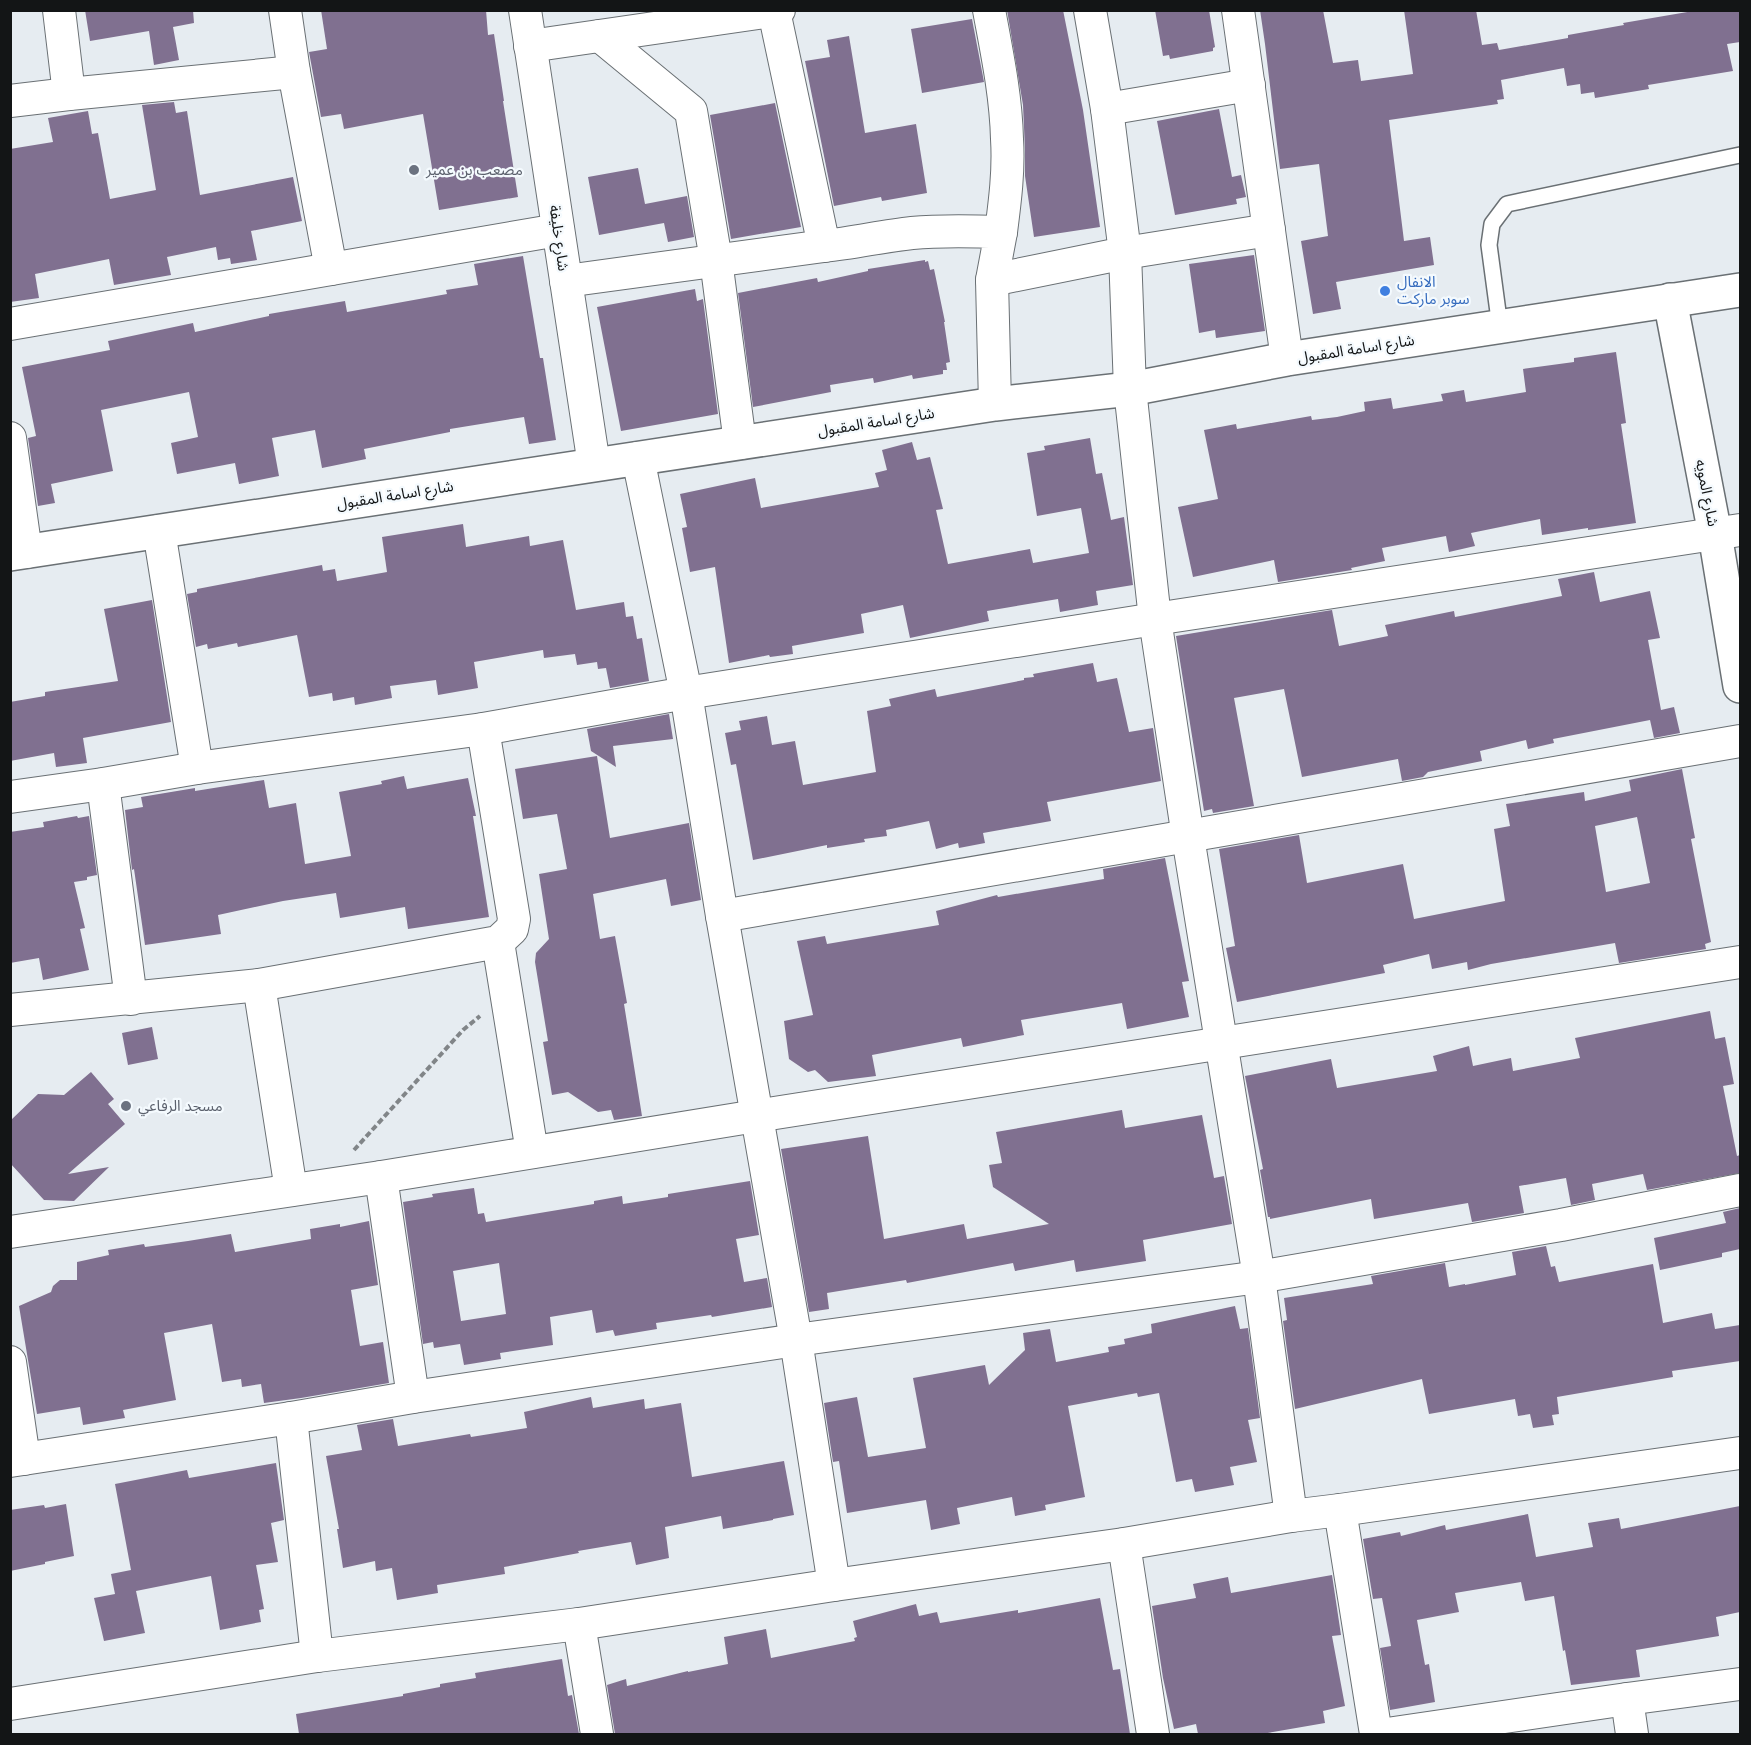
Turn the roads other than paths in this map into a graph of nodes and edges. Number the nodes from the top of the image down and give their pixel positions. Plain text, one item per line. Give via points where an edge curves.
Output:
1 (59, 10) edge
2 (285, 10) edge
3 (525, 10) edge
4 (989, 10) edge
5 (1090, 10) edge
6 (1239, 10) edge
7 (776, 11) edge
8 (600, 36) junction
9 (530, 46) junction
10 (294, 72) junction
11 (1249, 85) junction
12 (69, 94) junction
13 (10, 101) edge
14 (1107, 109) junction
15 (1740, 155) edge
16 (558, 230) junction
17 (1269, 230) junction
18 (1001, 232) junction
19 (824, 246) junction
20 (1125, 253) junction
21 (716, 261) junction
22 (331, 269) junction
23 (992, 280) junction
24 (566, 281) junction
25 (1740, 290) edge
26 (1670, 300) junction
27 (10, 324) edge
28 (1500, 327) junction
29 (1287, 359) junction
30 (1130, 389) junction
31 (995, 404) junction
32 (10, 438) edge
33 (740, 443) junction
34 (638, 458) junction
35 (594, 465) junction
36 (159, 531) junction
37 (1728, 532) edge
38 (18, 553) edge
39 (1155, 619) junction
40 (1740, 686) edge
41 (686, 693) junction
42 (483, 729) junction
43 (1740, 741) edge
44 (197, 768) junction
45 (103, 784) junction
46 (10, 797) edge
47 (1188, 837) junction
48 (722, 916) junction
49 (498, 942) junction
50 (1740, 962) edge
51 (259, 985) junction
52 (131, 999) junction
53 (10, 1011) edge
54 (1222, 1044) junction
55 (756, 1116) junction
56 (532, 1152) junction
57 (381, 1177) junction
58 (306, 1188) junction
59 (1740, 1190) edge
60 (10, 1232) edge
61 (1259, 1277) junction
62 (796, 1340) junction
63 (10, 1362) edge
64 (413, 1397) junction
65 (291, 1418) junction
66 (1740, 1453) edge
67 (17, 1460) edge
68 (1340, 1510) junction
69 (1290, 1516) junction
70 (1124, 1544) junction
71 (834, 1585) junction
72 (579, 1624) junction
73 (317, 1656) junction
74 (1740, 1684) edge
75 (1627, 1699) junction
76 (10, 1704) edge
77 (597, 1734) edge
78 (1153, 1734) edge
79 (1376, 1734) edge
80 (1387, 1734) edge
81 (1632, 1734) edge

1 - 12 street
2 - 10 street
3 - 9 street, شارع خليفة
4 - 18 street via 1008,139
5 - 14 street
6 - 11 street
7 - 8 street
7 - 19 street
8 - 9 street
8 - 21 street via 691,111
9 - 16 street, شارع خليفة
10 - 12 street
10 - 22 street
11 - 14 street
11 - 17 street
12 - 13 street
14 - 20 street
15 - 28 lane via 1507,204 1492,224 1489,245
16 - 22 street
16 - 24 street, شارع خليفة
17 - 20 street
17 - 29 street
18 - 19 street via 911,233
18 - 23 street
19 - 21 street
20 - 23 street
20 - 30 street
21 - 24 street
21 - 33 street
22 - 27 street
23 - 31 street
24 - 35 street, شارع خليفة
25 - 26 street, شارع اسامة المقبول
26 - 28 street, شارع اسامة المقبول
26 - 37 street, شارع المويه
28 - 29 street, شارع اسامة المقبول
29 - 30 street, شارع اسامة المقبول
30 - 31 street, شارع اسامة المقبول
30 - 39 street
31 - 33 street, شارع اسامة المقبول
32 - 38 street
33 - 34 street, شارع اسامة المقبول
34 - 35 street, شارع اسامة المقبول
34 - 41 street
35 - 36 street, شارع اسامة المقبول
36 - 38 street, شارع اسامة المقبول
36 - 44 street
37 - 39 street
37 - 40 street, شارع المويه
39 - 41 street
39 - 47 street
41 - 42 street
41 - 48 street
42 - 44 street
42 - 49 street via 514,919 512,929
43 - 47 street
44 - 45 street
45 - 46 street
45 - 52 street
47 - 48 street
47 - 54 street
48 - 55 street
49 - 51 street
49 - 56 street
50 - 54 street
51 - 52 street
51 - 58 street
52 - 53 street
54 - 55 street
54 - 61 street
55 - 56 street
55 - 62 street
56 - 57 street
57 - 58 street
57 - 64 street
58 - 60 street
59 - 61 street
61 - 62 street
61 - 69 street
62 - 64 street
62 - 71 street
63 - 67 street
64 - 65 street
65 - 67 street
65 - 73 street
66 - 68 street
68 - 69 street
68 - 79 street
69 - 70 street
70 - 71 street
70 - 78 street
71 - 72 street
72 - 73 street
72 - 77 street
73 - 76 street
74 - 75 street
75 - 80 street
75 - 81 street

